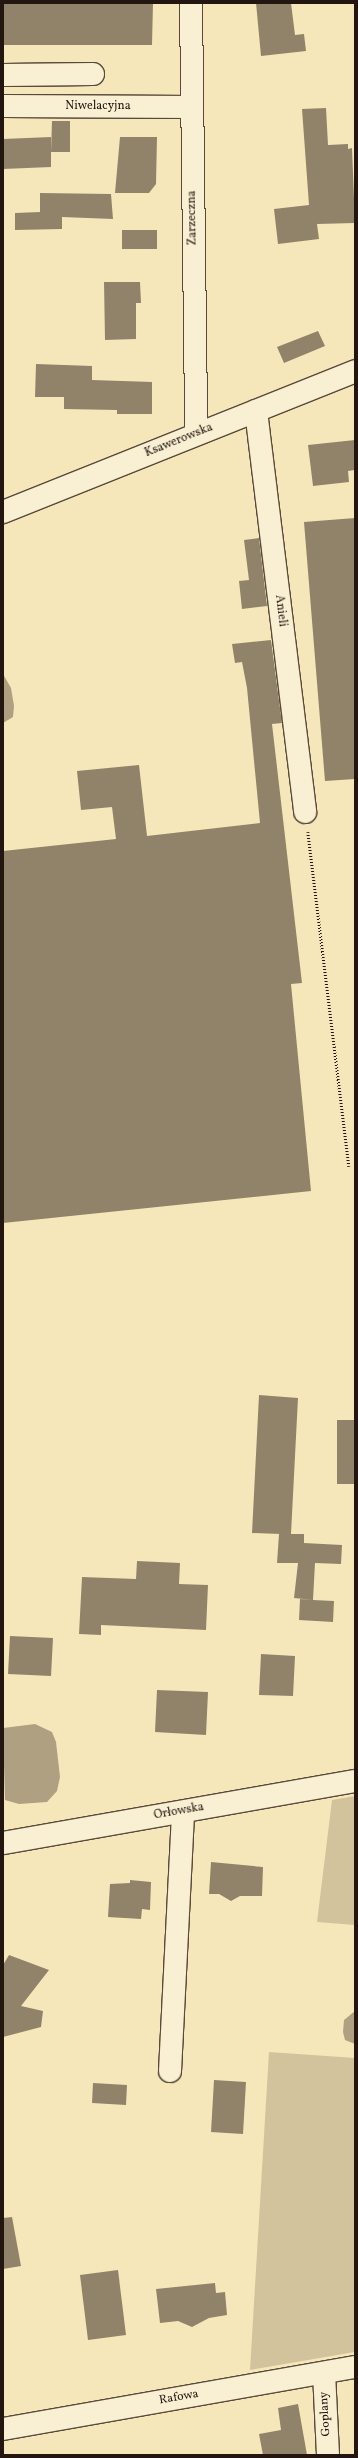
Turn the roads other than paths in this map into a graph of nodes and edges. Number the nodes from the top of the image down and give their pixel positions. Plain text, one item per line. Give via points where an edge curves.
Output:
1 (191, 3) edge
2 (93, 74) dead end
3 (3, 75) edge
4 (3, 106) edge
5 (192, 107) junction
6 (355, 371) edge
7 (256, 411) junction
8 (196, 434) junction
9 (3, 512) edge
10 (305, 812) road end
11 (355, 1781) edge
12 (183, 1812) junction
13 (3, 1843) edge
14 (170, 2071) dead end
15 (355, 2368) edge
16 (324, 2373) junction
17 (3, 2429) edge
18 (328, 2455) edge

1 - 5 street, Zarzeczna
2 - 3 street
4 - 5 street, Niwelacyjna
5 - 8 street, Zarzeczna
6 - 7 street, Ksawerowska
7 - 8 street, Ksawerowska
7 - 10 street, Anieli
8 - 9 street, Ksawerowska
11 - 12 street, Orłowska
12 - 13 street, Orłowska
12 - 14 street
15 - 16 street, Rafowa
16 - 17 street, Rafowa
16 - 18 street, Goplany

